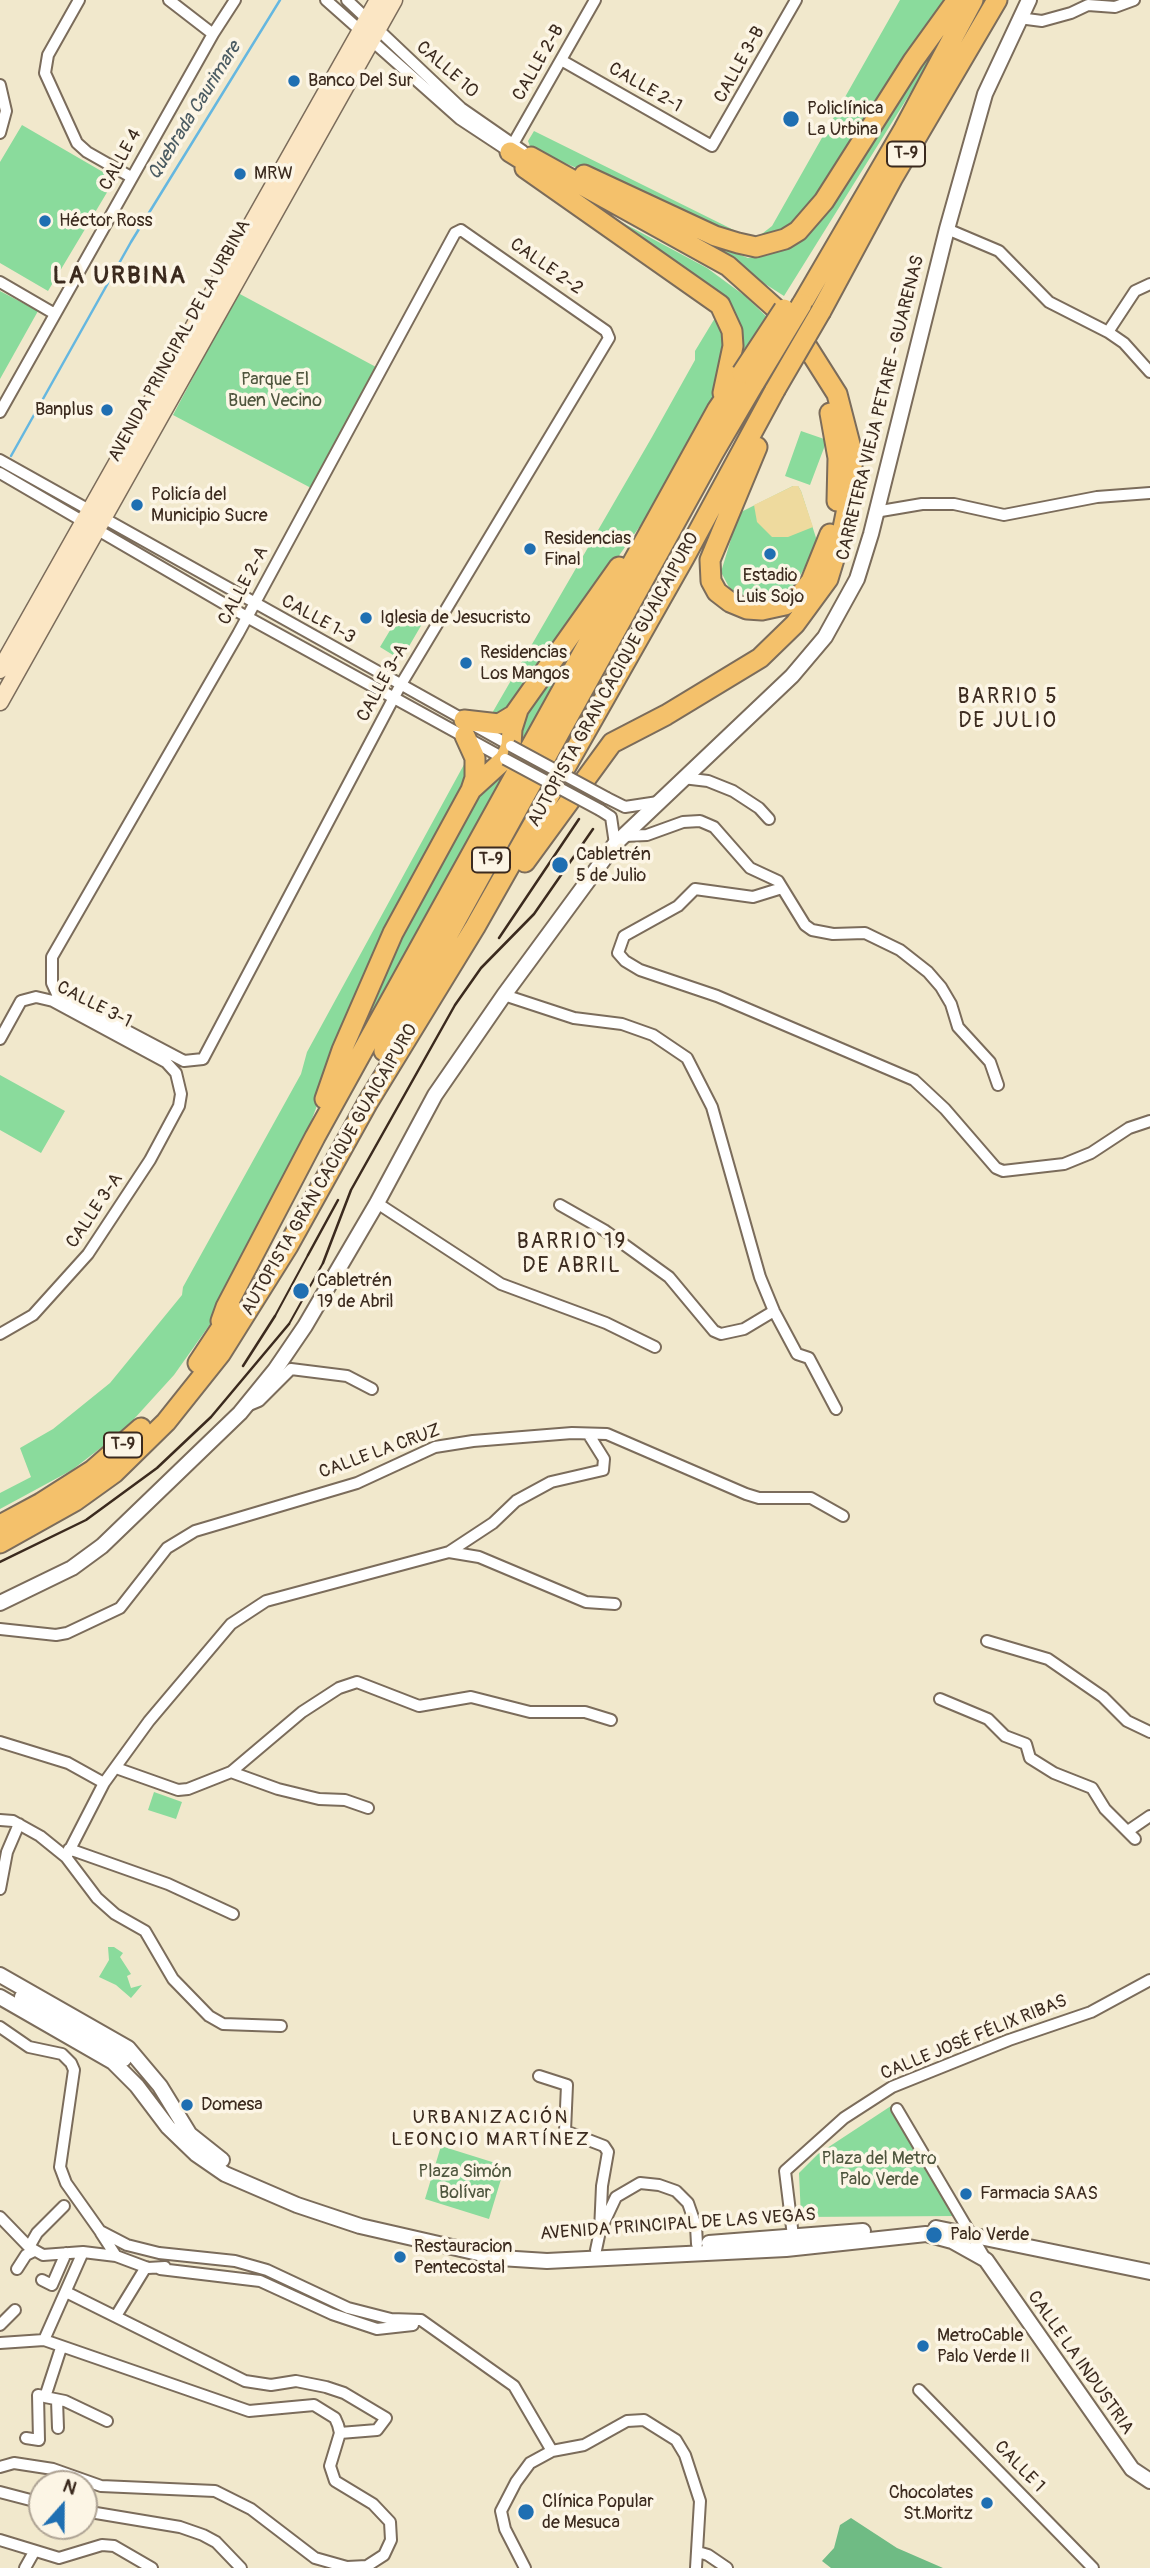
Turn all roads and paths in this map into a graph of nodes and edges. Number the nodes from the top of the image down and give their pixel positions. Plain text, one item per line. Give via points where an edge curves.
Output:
1 (79, 0) edge
2 (169, 0) edge
3 (235, 0) edge
4 (326, 0) edge
5 (346, 0) edge
6 (378, 0) edge
7 (394, 0) edge
8 (595, 0) edge
9 (796, 0) edge
10 (957, 0) edge
11 (973, 0) edge
12 (998, 0) edge
13 (1029, 0) edge
14 (1134, 0) edge
15 (1019, 18) junction
16 (368, 30) junction
17 (213, 34) junction
18 (561, 60) junction
19 (0, 85) edge
20 (0, 133) edge
21 (712, 146) joint
22 (512, 148) junction
23 (531, 157) junction
24 (131, 177) junction
25 (947, 229) junction
26 (461, 230) joint
27 (0, 282) edge
28 (1150, 284) edge
29 (55, 313) junction
30 (1108, 332) junction
31 (609, 334) joint
32 (1150, 372) edge
33 (749, 377) junction
34 (780, 392) junction
35 (717, 410) junction
36 (0, 412) edge
37 (0, 460) edge
38 (0, 473) edge
39 (1150, 493) edge
40 (875, 512) junction
41 (94, 519) junction
42 (645, 542) junction
43 (254, 604) junction
44 (247, 617) junction
45 (0, 670) edge
46 (400, 686) junction
47 (394, 698) junction
48 (0, 702) edge
49 (519, 708) junction
50 (465, 728) junction
51 (508, 753) junction
52 (683, 778) junction
53 (471, 790) junction
54 (658, 802) junction
55 (769, 819) dead end
56 (620, 840) junction
57 (782, 888) junction
58 (457, 957) junction
59 (504, 995) junction
60 (0, 1039) edge
61 (203, 1059) joint
62 (179, 1081) joint
63 (998, 1085) dead end
64 (1150, 1121) edge
65 (314, 1137) junction
66 (377, 1203) junction
67 (559, 1205) dead end
68 (774, 1311) junction
69 (218, 1333) junction
70 (0, 1334) edge
71 (655, 1347) dead end
72 (372, 1390) dead end
73 (244, 1408) junction
74 (836, 1409) dead end
75 (589, 1435) junction
76 (843, 1516) dead end
77 (0, 1525) edge
78 (0, 1543) edge
79 (449, 1552) junction
80 (0, 1603) edge
81 (615, 1604) dead end
82 (0, 1629) edge
83 (987, 1641) dead end
84 (940, 1699) dead end
85 (611, 1720) dead end
86 (1150, 1731) edge
87 (0, 1742) edge
88 (116, 1768) junction
89 (231, 1772) junction
90 (104, 1783) junction
91 (368, 1808) dead end
92 (1150, 1816) edge
93 (0, 1820) edge
94 (19, 1824) junction
95 (67, 1853) junction
96 (0, 1889) edge
97 (233, 1914) dead end
98 (0, 1975) edge
99 (1150, 1980) edge
100 (0, 1985) edge
101 (0, 1997) edge
102 (281, 2026) dead end
103 (0, 2027) edge
104 (539, 2077) dead end
105 (897, 2109) dead end
106 (187, 2139) junction
107 (64, 2206) dead end
108 (0, 2217) edge
109 (100, 2231) junction
110 (600, 2231) junction
111 (972, 2236) junction
112 (1003, 2242) junction
113 (790, 2243) junction
114 (697, 2244) junction
115 (32, 2249) junction
116 (596, 2250) junction
117 (83, 2252) junction
118 (66, 2253) junction
119 (116, 2256) junction
120 (193, 2256) junction
121 (986, 2260) junction
122 (146, 2267) junction
123 (17, 2269) dead end
124 (160, 2269) junction
125 (1150, 2272) edge
126 (998, 2277) junction
127 (42, 2280) dead end
128 (66, 2292) junction
129 (15, 2310) dead end
130 (116, 2316) junction
131 (426, 2323) junction
132 (0, 2325) edge
133 (44, 2340) junction
134 (0, 2343) edge
135 (61, 2348) junction
136 (919, 2390) dead end
137 (51, 2398) junction
138 (107, 2421) dead end
139 (58, 2428) dead end
140 (340, 2433) junction
141 (26, 2438) dead end
142 (552, 2451) junction
143 (0, 2467) edge
144 (1132, 2469) junction
145 (1150, 2481) edge
146 (1150, 2488) edge
147 (0, 2492) edge
148 (28, 2499) edge
149 (98, 2513) edge
150 (0, 2540) edge
151 (34, 2552) junction
152 (698, 2552) junction
153 (59, 2563) edge
154 (25, 2568) edge
155 (152, 2568) edge
156 (241, 2568) edge
157 (525, 2568) edge
158 (696, 2568) edge
159 (727, 2568) edge
160 (1093, 2568) edge

1 - 24 street via 48,55 46,73 77,143
2 - 17 street
3 - 17 street, CALLE 4
4 - 16 street, CALLE 10
5 - 16 street, CALLE 10
6 - 16 main road, AVENIDA PRINCIPAL DE LA URBINA
7 - 16 main road, AVENIDA PRINCIPAL DE LA URBINA
8 - 18 street, CALLE 2-B
9 - 21 street, CALLE 3-B
10 - 23 highway via 824,201 798,230 778,242 756,247 715,236 599,181
11 - 33 highway, AUTOPISTA GRAN CACIQUE GUAICAIPURO / T-9, bridge via 904,129
12 - 34 highway, AUTOPISTA GRAN CACIQUE GUAICAIPURO / T-9, bridge via 892,179
13 - 15 street, CARRETERA VIEJA PETARE - GUARENAS
14 - 15 street via 1115,7 1088,5 1042,21
15 - 25 street, CARRETERA VIEJA PETARE - GUARENAS via 985,94
16 - 22 street, CALLE 10 via 460,119
16 - 41 main road, AVENIDA PRINCIPAL DE LA URBINA
17 - 24 street, CALLE 4
18 - 21 street, CALLE 2-1
18 - 22 street, CALLE 2-B
19 - 20 street via 6,111
22 - 23 street, CALLE 10
22 - 34 highway via 556,181 723,273 773,318 821,389 831,416 838,471 829,539 811,581 793,601 770,610 747,608 717,592 709,564
22 - 35 highway via 519,163 720,305 732,331 733,346
23 - 58 highway via 728,266 774,307 834,387 852,452 852,483 828,579 795,624 749,664 612,743
24 - 29 street, CALLE 4
25 - 30 street via 999,251 1049,302
25 - 40 street, CARRETERA VIEJA PETARE - GUARENAS
26 - 31 street, CALLE 2-2
26 - 43 street, CALLE 2-A via 455,233
27 - 29 street
28 - 30 street via 1135,291
29 - 36 street, CALLE 4
30 - 32 street
31 - 46 street, CALLE 3-A
33 - 35 highway
33 - 69 highway, AUTOPISTA GRAN CACIQUE GUAICAIPURO / T-9 via 714,452 539,775 275,1248
34 - 58 highway, AUTOPISTA GRAN CACIQUE GUAICAIPURO / T-9
35 - 42 highway
37 - 41 street, CALLE 1-3
38 - 41 street, CALLE 1-3
39 - 40 street via 1097,497 1002,516 954,504
40 - 52 street, CARRETERA VIEJA PETARE - GUARENAS via 857,579 825,637 792,676
41 - 43 street, CALLE 1-3
41 - 44 street, CALLE 1-3
41 - 45 main road, AVENIDA PRINCIPAL DE LA URBINA
41 - 48 main road, AVENIDA PRINCIPAL DE LA URBINA
42 - 49 highway via 616,572
42 - 65 highway
43 - 44 street, CALLE 2-A
43 - 46 street, CALLE 1-3
44 - 47 street, CALLE 1-3
44 - 61 street, CALLE 2-A via 52,957 57,994 184,1061
46 - 47 street, CALLE 3-A
46 - 50 street, CALLE 1-3
47 - 50 street, CALLE 1-3
47 - 61 street, CALLE 3-A
49 - 50 highway via 499,724
49 - 51 highway
50 - 51 street, CALLE 1-3
50 - 51 street, CALLE 1-3
50 - 53 highway via 475,758
51 - 53 highway
51 - 54 street, bridge via 625,807
51 - 56 street, bridge via 611,817
52 - 54 street, CARRETERA VIEJA PETARE - GUARENAS
52 - 55 street via 733,791
53 - 65 highway via 377,969 342,1050
54 - 56 street, CARRETERA VIEJA PETARE - GUARENAS
56 - 57 street via 700,821 715,827 750,868 778,881
56 - 59 street, CARRETERA VIEJA PETARE - GUARENAS
57 - 63 street via 812,930 873,935 928,972 951,1004 958,1027 990,1062
57 - 64 street via 753,897 695,889 678,906 624,936 618,953 640,970 717,996 914,1080 1003,1171 1064,1164
58 - 78 highway, AUTOPISTA GRAN CACIQUE GUAICAIPURO / T-9 via 368,1102 288,1246 202,1377 166,1422 114,1473
59 - 66 street, CARRETERA VIEJA PETARE - GUARENAS via 435,1095
59 - 68 street via 574,1018 622,1024 653,1035 687,1058 712,1107 760,1277
60 - 62 street, CALLE 3-1 via 21,1001 44,998 166,1062
62 - 70 street, CALLE 3-A via 178,1106 150,1160 88,1254 33,1315
65 - 69 highway via 226,1307
66 - 71 street via 500,1284 606,1323
66 - 73 street, CARRETERA VIEJA PETARE - GUARENAS via 304,1326
67 - 68 street via 604,1230 669,1277 714,1331 722,1334 744,1329
68 - 74 street via 797,1354 809,1358
69 - 77 highway, AUTOPISTA GRAN CACIQUE GUAICAIPURO / T-9 via 178,1389 128,1441 93,1469
72 - 73 street via 347,1376 302,1368 291,1370 260,1401
73 - 80 street, CARRETERA VIEJA PETARE - GUARENAS via 102,1546 72,1568
75 - 76 street, CALLE LA CRUZ via 607,1434 746,1494 811,1499
75 - 79 street via 604,1459 603,1471 551,1482 516,1501 493,1523
75 - 82 street, CALLE LA CRUZ via 521,1436 435,1447 357,1483 195,1531 167,1548 120,1608 67,1633
79 - 81 street via 480,1557 586,1602
79 - 88 street via 266,1601 231,1624 149,1721
83 - 86 street via 1048,1659 1127,1721
84 - 92 street via 988,1719 1005,1736 1026,1744 1029,1757 1091,1788 1132,1835
85 - 89 street via 585,1712 530,1712 471,1696 419,1706 357,1682 312,1705
87 - 90 street via 68,1763
88 - 89 street via 178,1790
88 - 90 street
89 - 91 street via 278,1789
90 - 95 street
93 - 94 street
94 - 95 street
94 - 96 street via 7,1852
95 - 97 street via 168,1884
95 - 102 street via 97,1898 145,1931 173,1979 209,2016 223,2024
98 - 106 street, AVENIDA PRINCIPAL DE LAS VEGAS via 128,2048 160,2086
99 - 113 street, CALLE JOSÉ FÉLIX RIBAS via 1091,2012 892,2087 845,2118 785,2171
100 - 106 street via 135,2067
101 - 106 street, AVENIDA PRINCIPAL DE LAS VEGAS via 113,2062
103 - 109 street via 29,2048 62,2054 71,2063 74,2070 60,2167
104 - 110 street via 567,2085 565,2132 604,2146 608,2152
105 - 111 street, CALLE LA INDUSTRIA
106 - 113 street, AVENIDA PRINCIPAL DE LAS VEGAS via 225,2174 296,2205 360,2226 500,2258 547,2262
106 - 116 street, AVENIDA PRINCIPAL DE LAS VEGAS via 242,2173 349,2214 522,2253
107 - 115 street via 37,2234
108 - 115 street
109 - 119 street
109 - 120 street via 127,2245
110 - 114 street via 616,2197 625,2190 640,2183 660,2185 676,2191 688,2203
110 - 116 street
111 - 112 street, AVENIDA PRINCIPAL DE LAS VEGAS
111 - 113 street, AVENIDA PRINCIPAL DE LAS VEGAS via 927,2226
111 - 121 street, CALLE LA INDUSTRIA
112 - 125 street, AVENIDA PRINCIPAL DE LAS VEGAS
112 - 126 street via 995,2258
113 - 114 street, AVENIDA PRINCIPAL DE LAS VEGAS
113 - 121 street, AVENIDA PRINCIPAL DE LAS VEGAS via 926,2234 953,2241
114 - 116 street, AVENIDA PRINCIPAL DE LAS VEGAS
115 - 118 street via 43,2255
115 - 123 street
117 - 118 street
117 - 119 street
117 - 128 street
118 - 127 street via 52,2286
119 - 122 street
120 - 124 street
120 - 131 street via 267,2270 348,2308
121 - 126 street, CALLE LA INDUSTRIA
122 - 124 street
122 - 130 street
124 - 131 street via 260,2281 377,2329
126 - 144 street, CALLE LA INDUSTRIA
128 - 130 street
128 - 133 street
129 - 132 street
130 - 140 street via 245,2381 271,2385 296,2381 326,2387 386,2418 377,2430
131 - 142 street via 514,2386
133 - 134 street
133 - 135 street
135 - 137 street
135 - 140 street via 249,2411 314,2405 335,2418
136 - 160 street, CALLE 1
137 - 138 street
137 - 139 street
137 - 141 street via 38,2395 39,2440
140 - 143 street via 330,2466 335,2481 373,2504 390,2522 391,2540 384,2555 368,2566 347,2567 315,2558 251,2509 215,2491 101,2486 53,2469 14,2463
142 - 152 street via 584,2445 627,2421 644,2420 661,2428 685,2455 700,2501
142 - 157 street via 530,2463 501,2511
144 - 145 street, CALLE LA INDUSTRIA
144 - 146 street, CALLE LA INDUSTRIA
147 - 148 street
149 - 156 street via 202,2535 216,2542
150 - 151 street
151 - 153 street
151 - 154 street
152 - 158 street
152 - 159 street
153 - 155 street via 102,2545 114,2546

